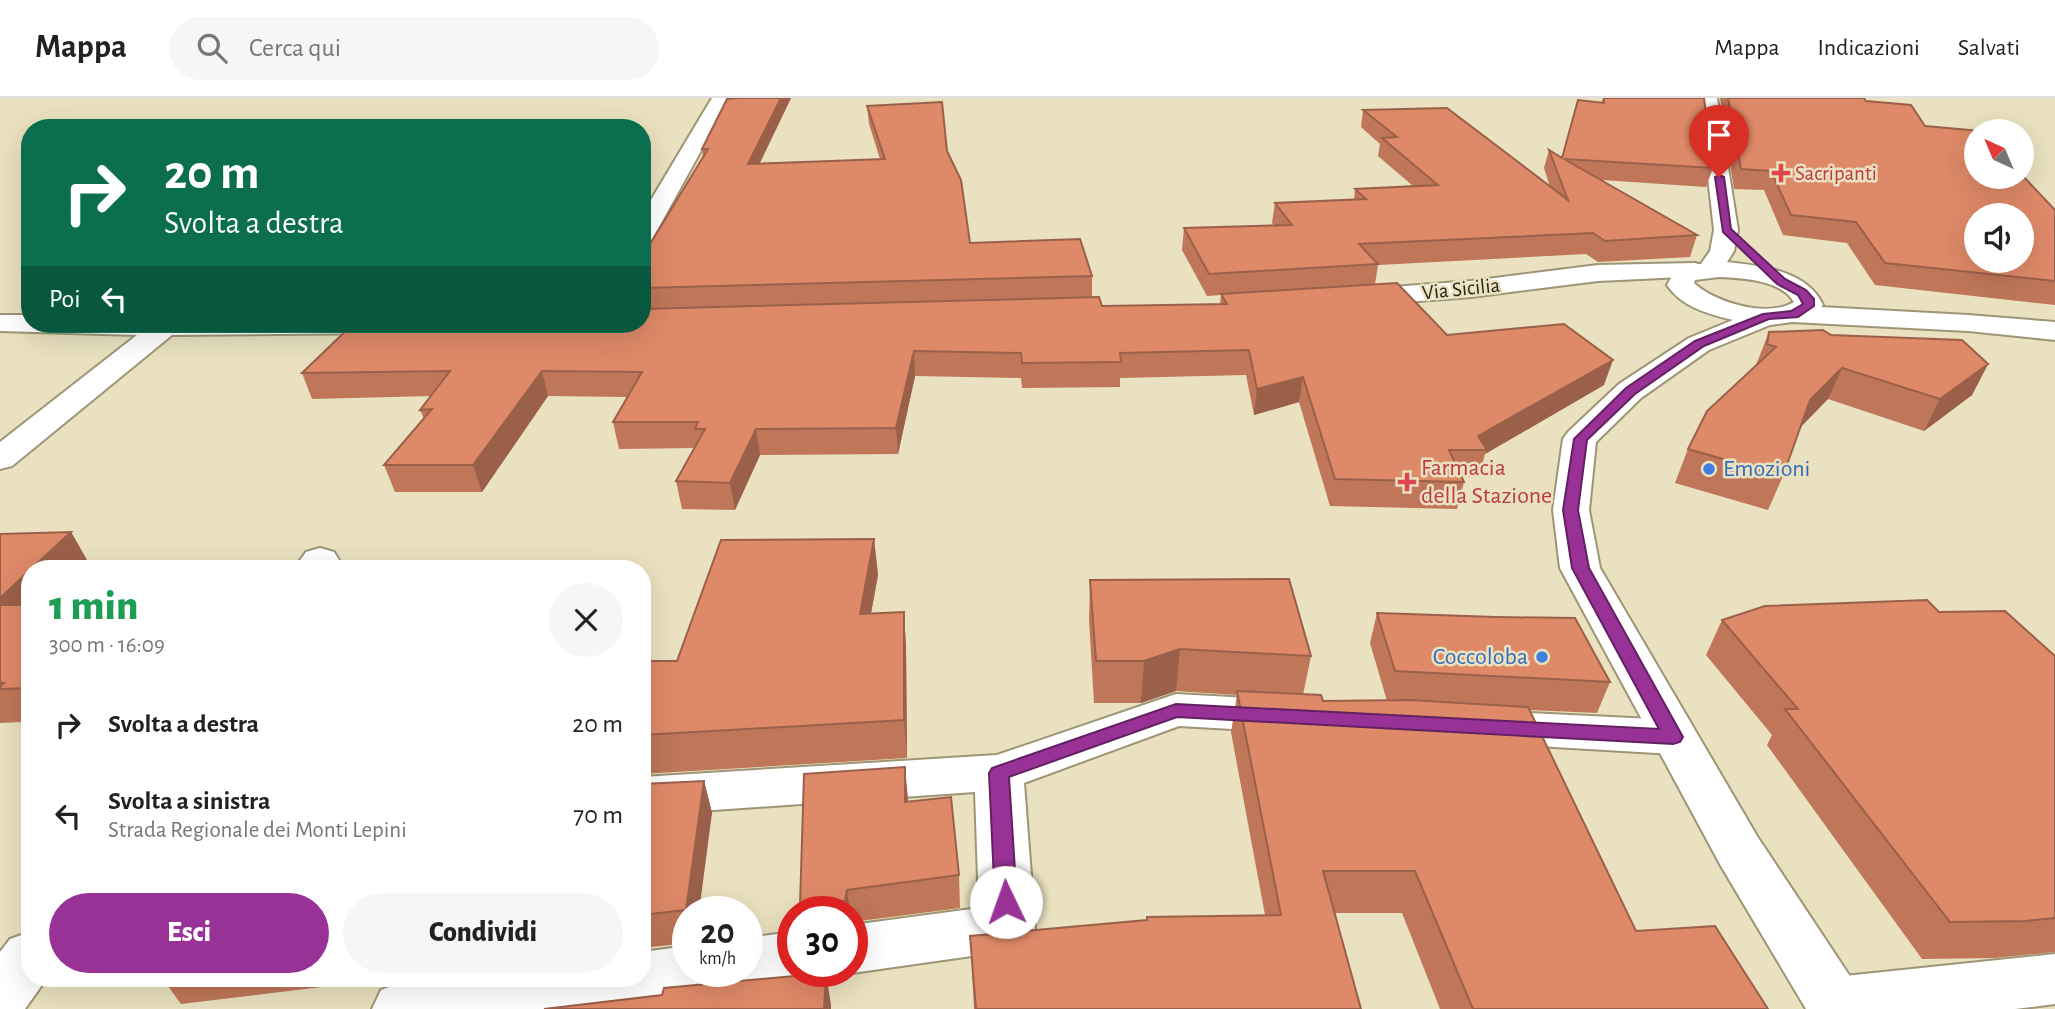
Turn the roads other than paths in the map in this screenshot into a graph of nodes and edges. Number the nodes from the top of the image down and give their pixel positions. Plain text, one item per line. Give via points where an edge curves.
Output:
1 (721, 98) edge
2 (1708, 98) edge
3 (651, 220) edge
4 (1727, 230) junction
5 (1702, 270) junction
6 (1567, 277) junction
7 (1786, 284) junction
8 (1322, 300) edge
9 (1698, 300) junction
10 (1780, 315) junction
11 (0, 323) edge
12 (1968, 323) junction
13 (21, 324) edge
14 (2055, 331) edge
15 (158, 333) edge
16 (1699, 344) junction
17 (0, 459) edge
18 (1328, 718) edge
19 (1438, 724) edge
20 (1673, 737) junction
21 (999, 773) junction
22 (651, 795) edge
23 (868, 947) edge
24 (21, 968) edge
25 (672, 973) edge
26 (651, 976) edge
27 (2055, 979) edge
28 (565, 987) edge
29 (0, 997) edge
30 (1837, 1006) edge
31 (402, 1009) edge

1 - 3 street
2 - 4 street
4 - 5 street via 1718,261
4 - 7 street
5 - 6 street, Via Sicilia
5 - 7 street, Via Sicilia via 1740,271
5 - 9 street via 1685,274 1680,285
6 - 8 street, Via Sicilia
6 - 9 street, Via Sicilia via 1622,281
7 - 10 street via 1808,299 1808,306
7 - 12 street, Via Sicilia
9 - 10 street, Via Sicilia via 1733,312
9 - 16 street
10 - 12 street, Via Sicilia
10 - 16 street
11 - 13 street
12 - 14 street
15 - 17 street
16 - 20 street via 1630,391 1580,439 1571,510 1580,568
18 - 21 street via 1176,710
19 - 20 street
20 - 30 street
21 - 22 street
21 - 23 street via 1007,928
24 - 29 street
25 - 26 street
27 - 30 street
28 - 31 street

